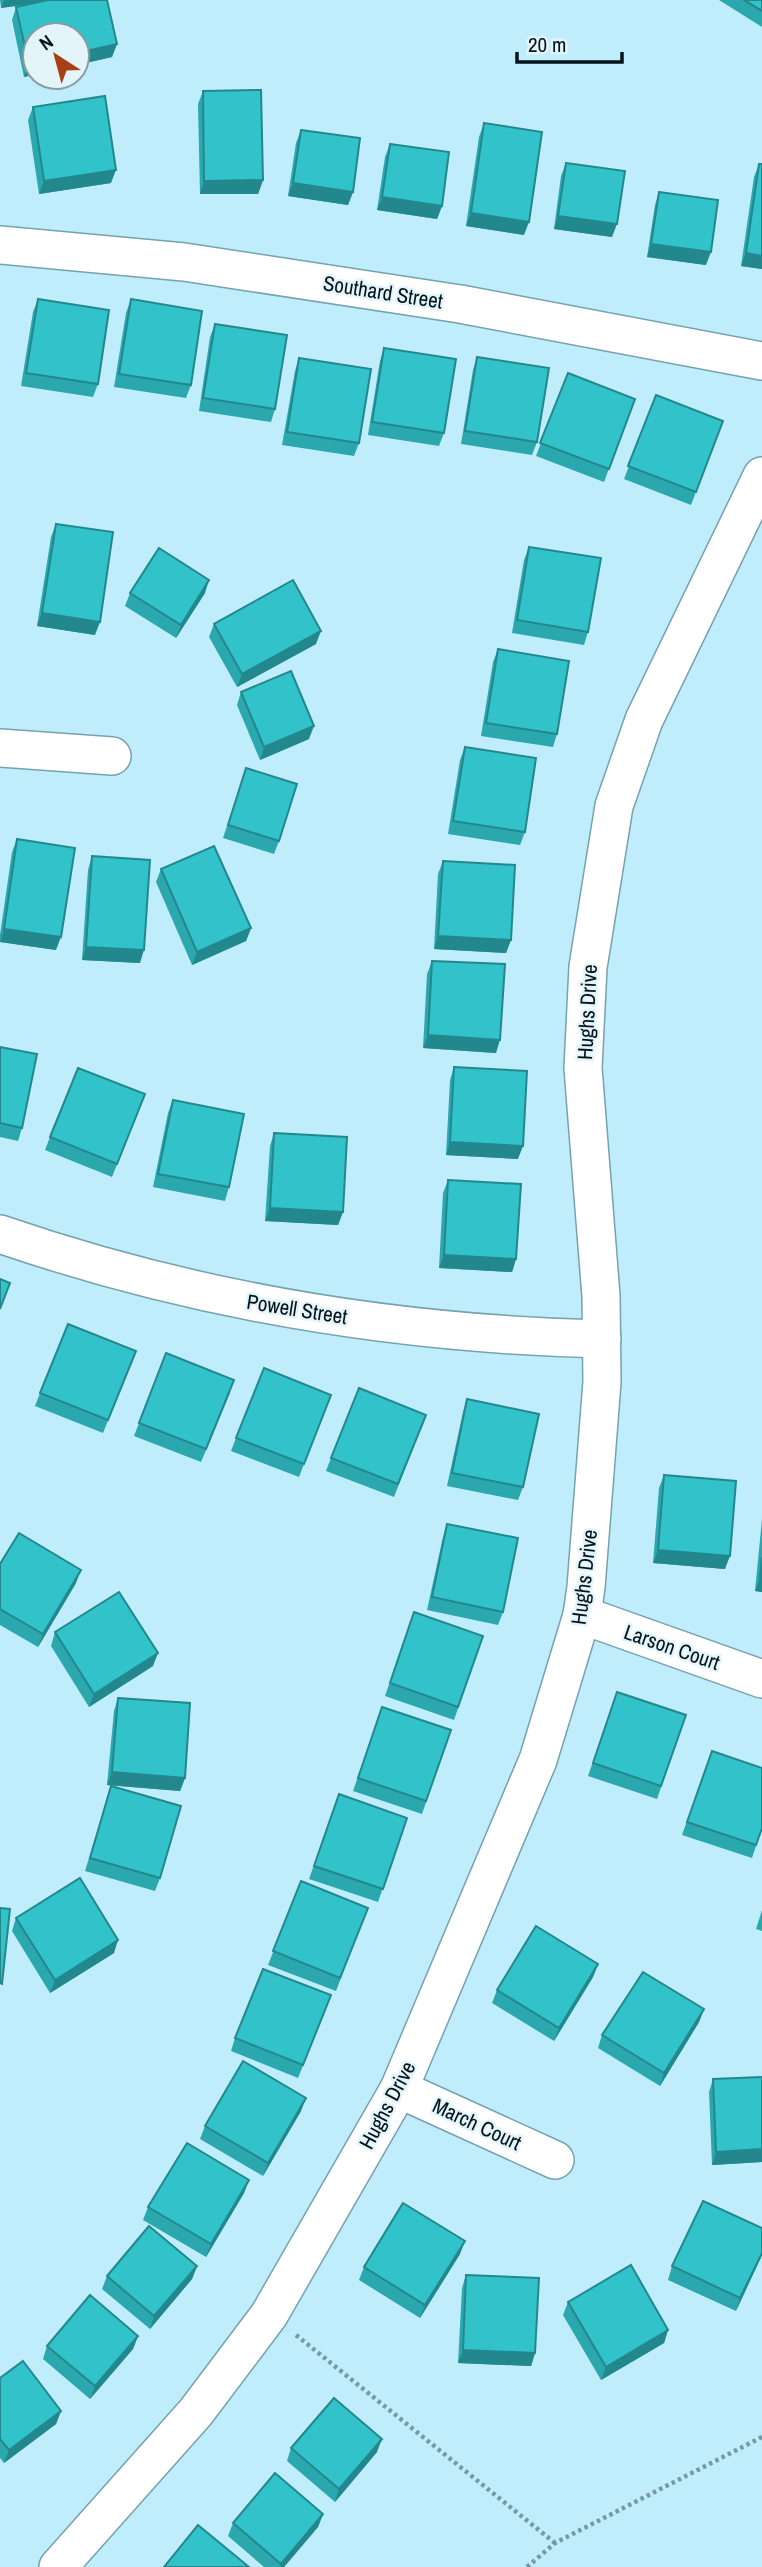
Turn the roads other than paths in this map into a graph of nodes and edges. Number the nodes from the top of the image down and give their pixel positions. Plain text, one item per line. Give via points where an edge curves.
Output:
1 (0, 245) edge
2 (762, 361) edge
3 (762, 476) edge
4 (0, 748) edge
5 (112, 756) dead end
6 (0, 1234) edge
7 (602, 1339) junction
8 (582, 1615) junction
9 (762, 1679) edge
10 (399, 2089) junction
11 (555, 2160) dead end
12 (58, 2567) edge

1 - 2 street, Southard Street via 184,261 391,293
3 - 7 street, Hughs Drive via 644,720 614,806 588,967 583,1068
4 - 5 street
6 - 7 street, Powell Street via 54,1253 238,1300 425,1329
7 - 8 street, Hughs Drive
8 - 9 street, Larson Court
8 - 10 street, Hughs Drive via 538,1760
10 - 11 street, March Court
10 - 12 street, Hughs Drive via 269,2315 196,2412

